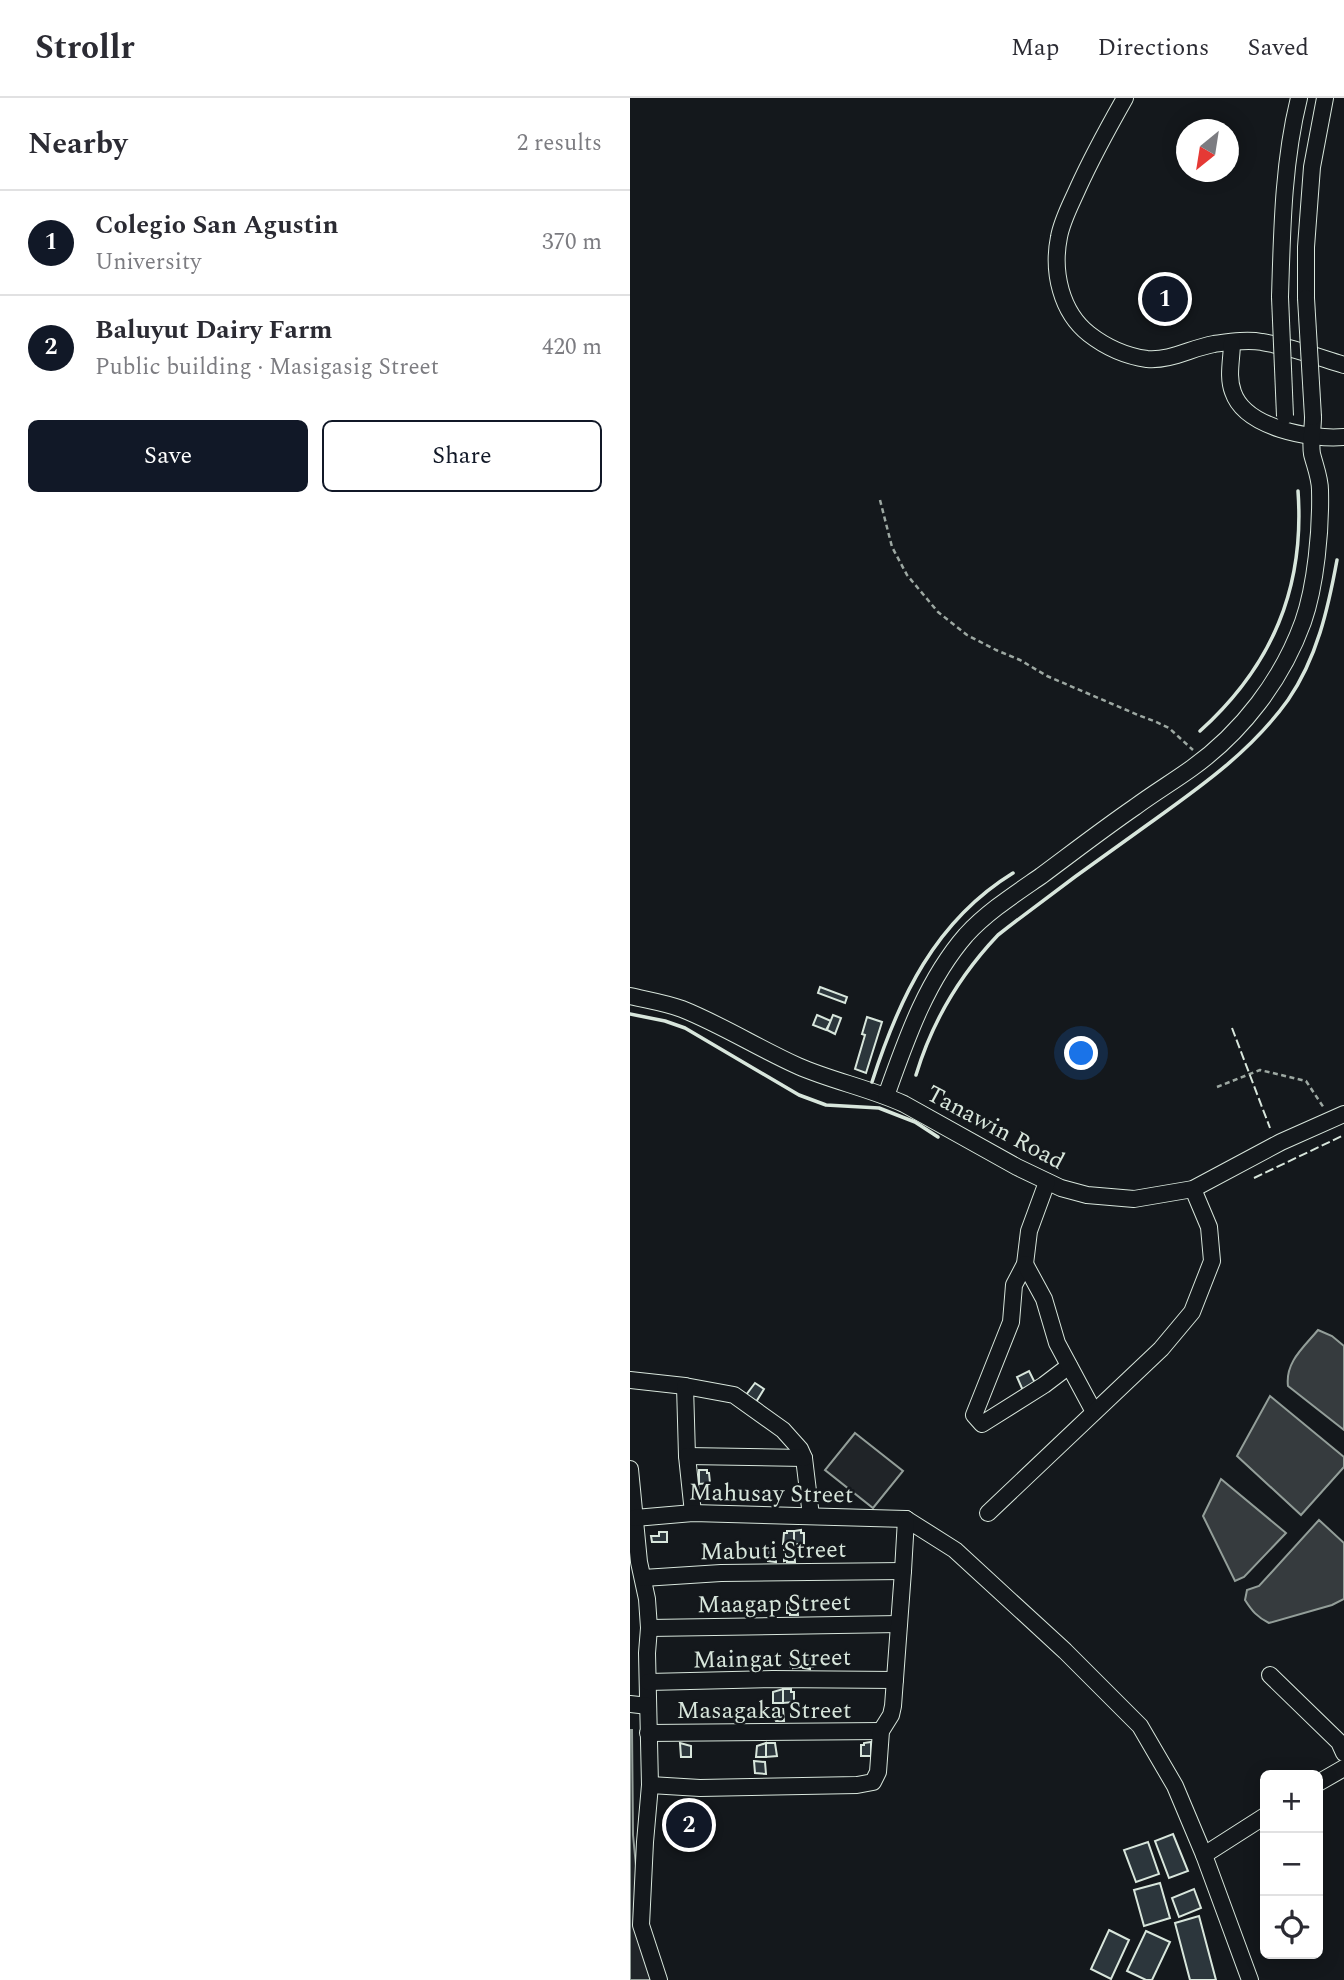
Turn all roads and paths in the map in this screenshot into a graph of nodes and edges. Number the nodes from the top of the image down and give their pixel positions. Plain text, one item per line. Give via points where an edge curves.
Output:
1 (1125, 98) edge
2 (1299, 98) edge
3 (1325, 98) edge
4 (1232, 342) junction
5 (1344, 365) edge
6 (1293, 433) junction
7 (1311, 436) junction
8 (1344, 437) edge
9 (1312, 454) junction
10 (880, 500) dead end
11 (1201, 761) junction
12 (630, 996) edge
13 (1217, 1087) dead end
14 (886, 1096) junction
15 (1338, 1117) edge
16 (1047, 1182) junction
17 (1193, 1189) junction
18 (1025, 1264) junction
19 (1069, 1366) junction
20 (630, 1380) edge
21 (685, 1386) junction
22 (1094, 1412) junction
23 (687, 1456) junction
24 (804, 1458) junction
25 (630, 1469) edge
26 (630, 1486) edge
27 (693, 1513) junction
28 (988, 1513) dead end
29 (811, 1516) junction
30 (635, 1518) junction
31 (906, 1519) junction
32 (634, 1544) edge
33 (904, 1571) junction
34 (643, 1578) junction
35 (630, 1597) edge
36 (647, 1599) junction
37 (899, 1624) junction
38 (649, 1628) junction
39 (638, 1652) edge
40 (1270, 1675) dead end
41 (895, 1680) junction
42 (648, 1682) junction
43 (630, 1704) edge
44 (648, 1706) junction
45 (881, 1731) junction
46 (648, 1733) junction
47 (1344, 1753) edge
48 (1344, 1768) edge
49 (1323, 1780) edge
50 (650, 1785) junction
51 (1260, 1819) edge
52 (1205, 1855) junction
53 (659, 1980) edge
54 (1250, 1980) edge

1 - 4 street via 1087,168 1059,238 1057,271 1064,300 1082,328 1114,351 1132,356 1162,359
2 - 6 street, bridge via 1286,181 1280,297 1285,416
3 - 7 street, bridge via 1312,167 1306,247
4 - 5 street via 1262,342
4 - 6 street via 1230,382 1236,399 1261,421
6 - 7 street
6 - 9 street
7 - 8 street
7 - 9 street
9 - 11 street via 1320,488 1319,543 1303,621 1268,691
10 - 11 path via 892,547 907,575 938,611 967,635 1047,676 1162,724
11 - 14 street via 968,932 916,1017
12 - 14 street, Tanawin Road via 680,1008 797,1066
13 - 15 path via 1260,1070 1287,1075 1306,1081
14 - 16 street, Tanawin Road
15 - 17 street, Tanawin Road
16 - 17 street, Tanawin Road via 1087,1195 1134,1199
16 - 18 street via 1029,1231
17 - 22 street via 1209,1227 1213,1261 1192,1312 1161,1349
18 - 19 street via 1044,1299
18 - 19 street via 1014,1285 1011,1322 974,1415 982,1424
19 - 22 street
20 - 21 street
21 - 23 street
21 - 24 street via 741,1399 783,1430
22 - 28 street
23 - 24 street
23 - 27 street
24 - 29 street
25 - 26 street
26 - 30 street
27 - 29 street, Mahusay Street
27 - 30 street, Mahusay Street
29 - 31 street, Mahusay Street
30 - 32 street
31 - 33 street
31 - 52 street via 955,1550 1140,1726 1175,1786
32 - 34 street
33 - 34 street, Mabuti Street
33 - 37 street
34 - 36 street
35 - 36 street
36 - 38 street
37 - 38 street, Maagap Street
37 - 41 street
38 - 39 street
39 - 42 street
40 - 47 street via 1339,1742
41 - 42 street, Maingat Street
41 - 45 street via 891,1715
42 - 44 street
43 - 44 street
44 - 46 street
45 - 46 street, Masagaka Street
45 - 50 street via 878,1772 866,1785
46 - 50 street
48 - 49 street
50 - 53 street via 641,1925
51 - 52 street
52 - 54 street

